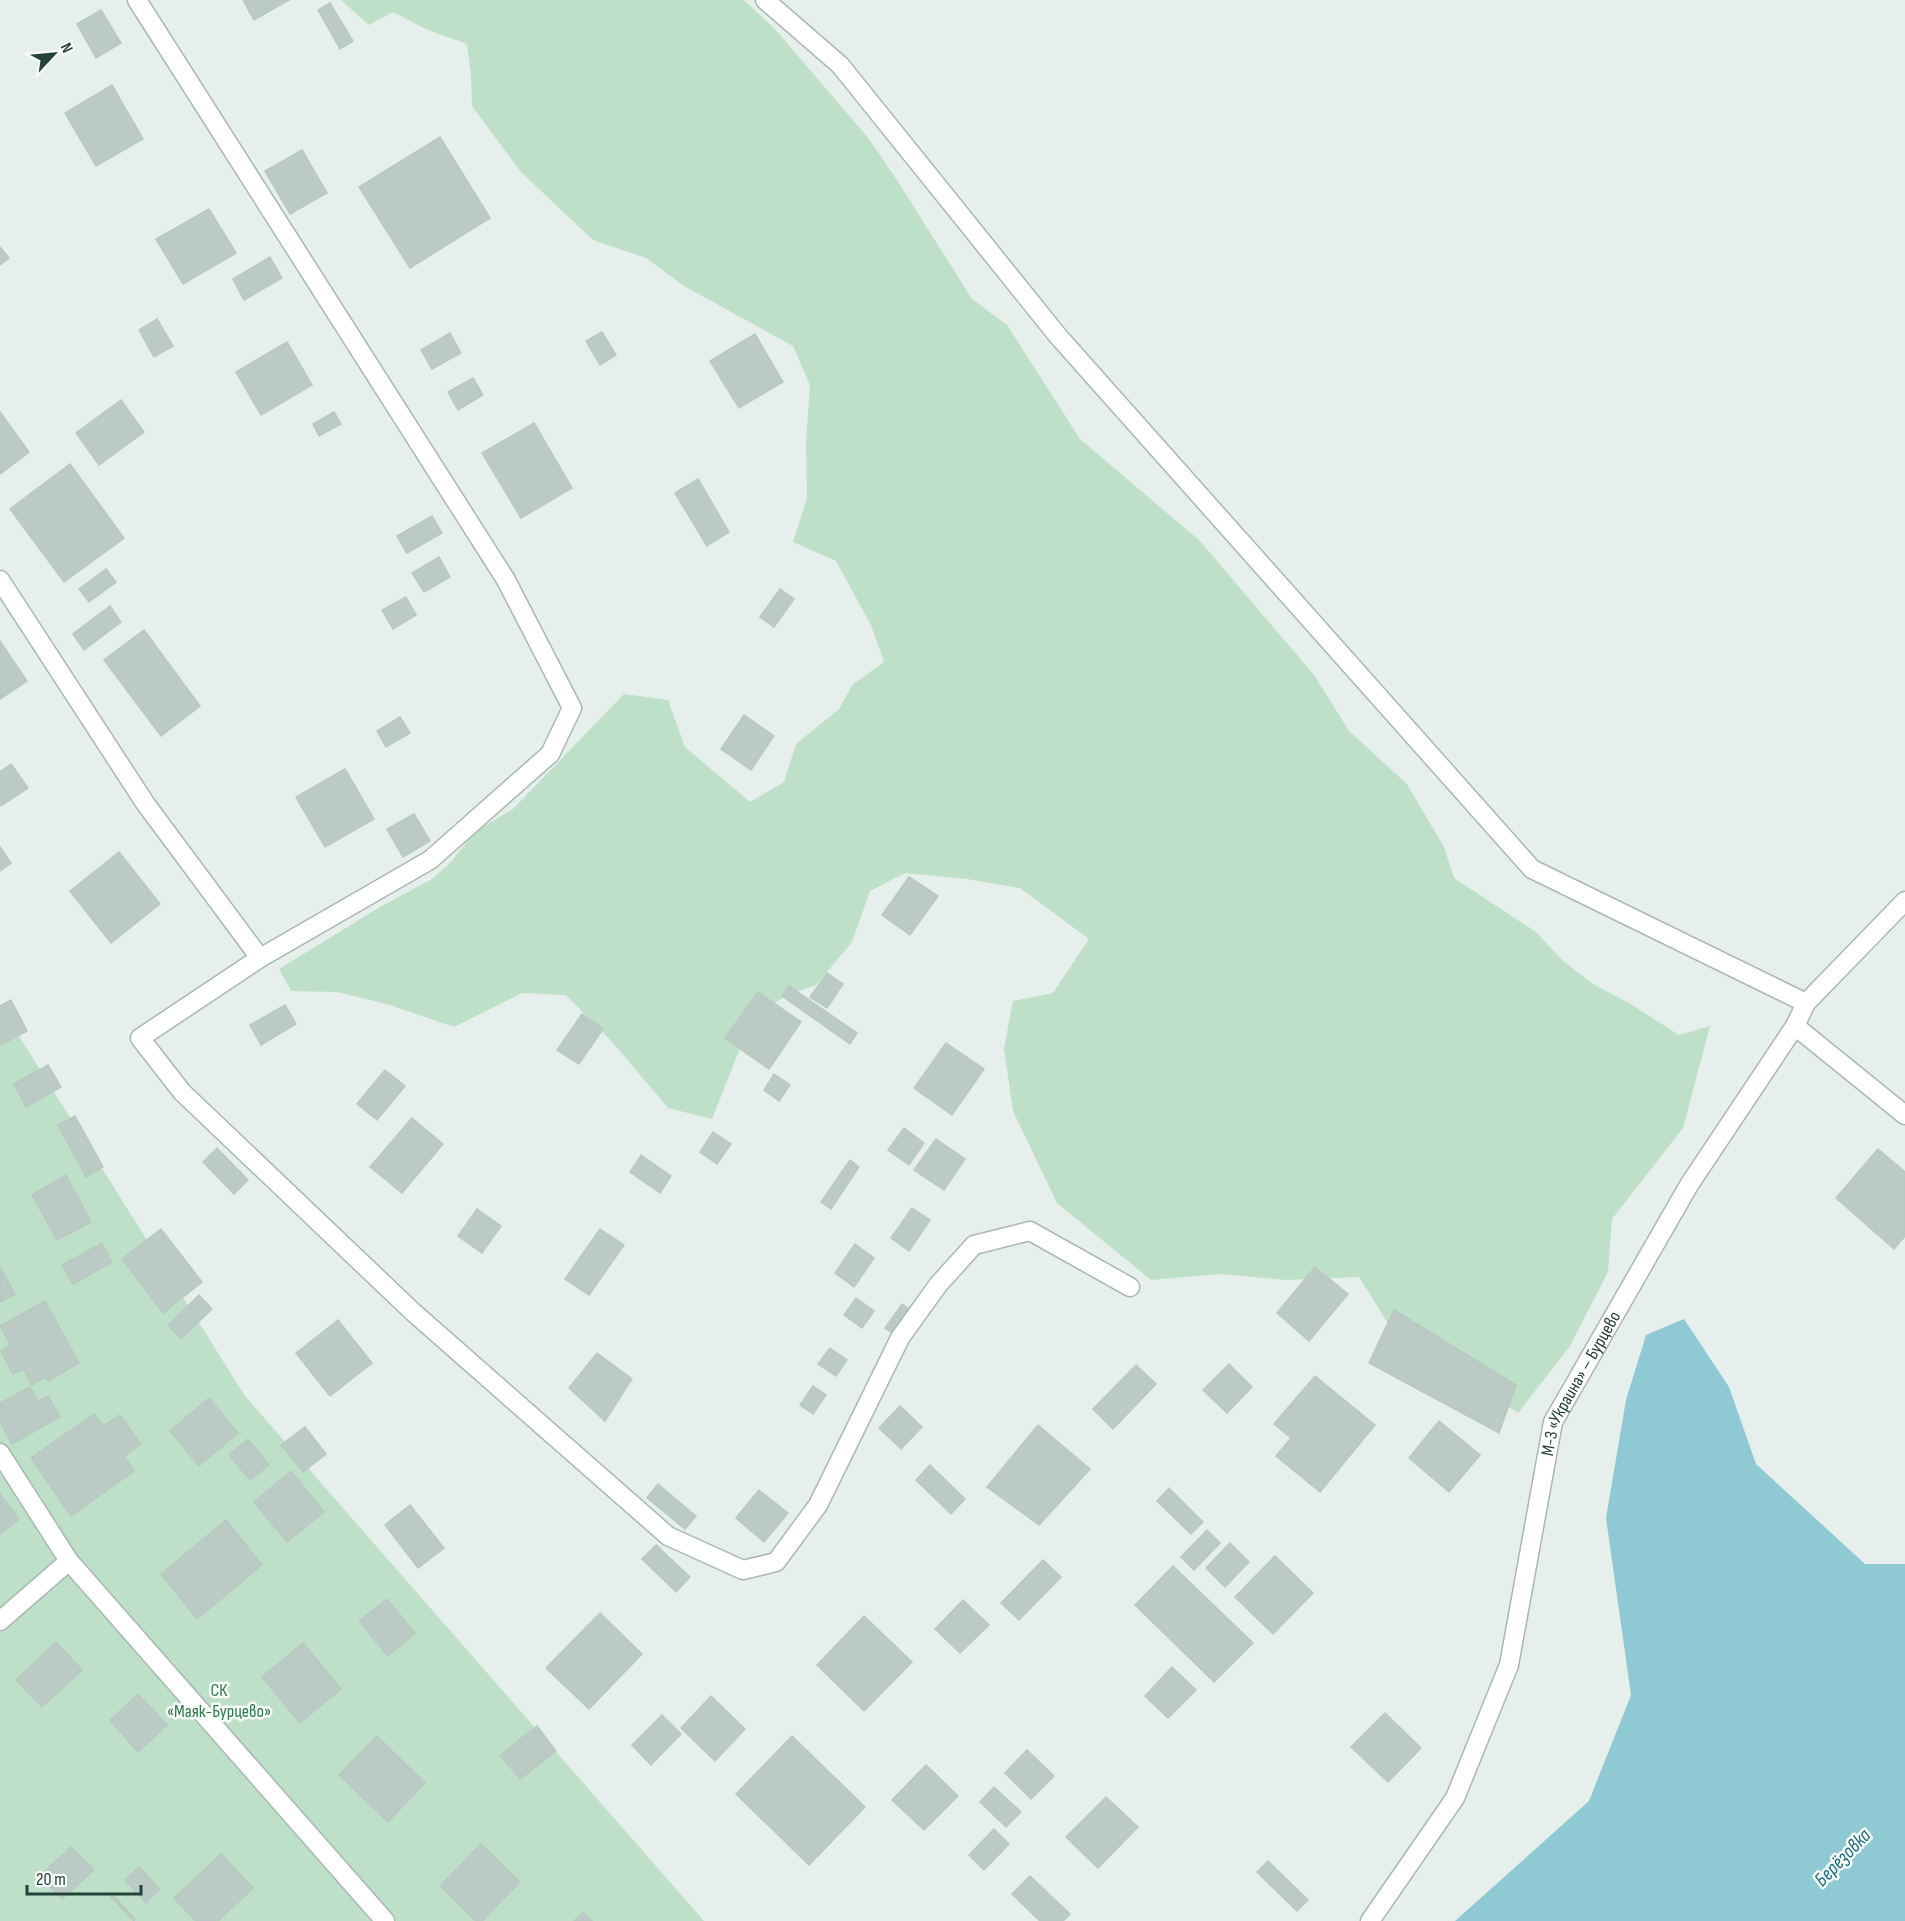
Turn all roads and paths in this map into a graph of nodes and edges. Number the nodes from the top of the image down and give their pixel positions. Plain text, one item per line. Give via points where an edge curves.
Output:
1 (137, 0) edge
2 (765, 0) edge
3 (0, 580) edge
4 (1905, 901) edge
5 (260, 958) junction
6 (1806, 1003) junction
7 (1796, 1026) junction
8 (1905, 1115) edge
9 (1130, 1287) dead end
10 (0, 1453) edge
11 (69, 1561) junction
12 (0, 1621) edge
13 (385, 1921) edge
14 (1370, 1921) edge

1 - 5 street via 506,580 572,708 550,754 430,860
2 - 6 street via 840,65 1058,336 1532,869
3 - 5 street via 144,803
4 - 6 street, М-3 «Украина» – Бурцево
5 - 9 street via 140,1038 182,1092 412,1312 668,1536 742,1570 776,1562 818,1505 900,1338 938,1285 974,1245 1030,1231
6 - 7 street, М-3 «Украина» – Бурцево
7 - 8 street
7 - 14 street, М-3 «Украина» – Бурцево via 1689,1185 1553,1422 1509,1665 1455,1798
10 - 11 street
11 - 12 street
11 - 13 street

